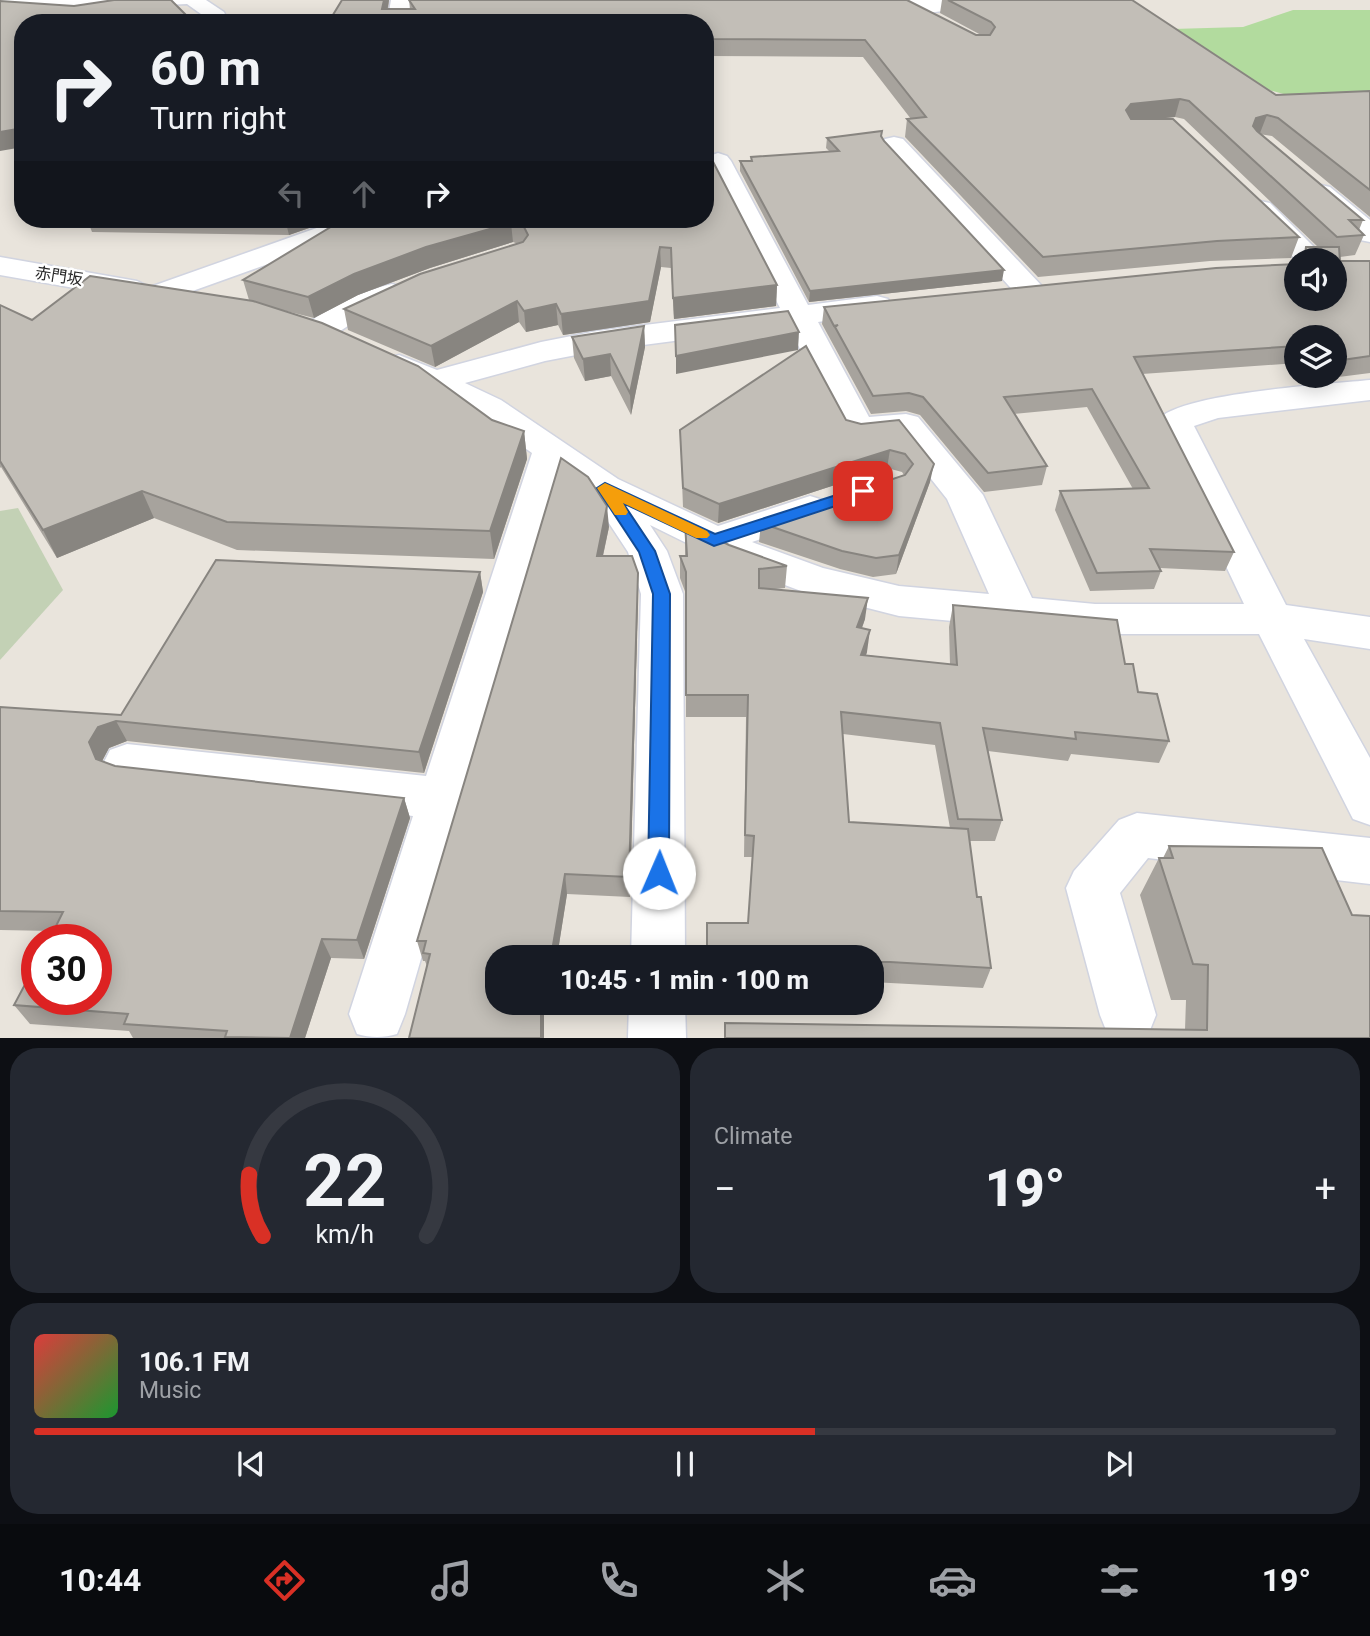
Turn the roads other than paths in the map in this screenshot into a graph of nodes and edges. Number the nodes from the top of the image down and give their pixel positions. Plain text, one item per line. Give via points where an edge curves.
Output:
1 (181, 0) edge
2 (193, 0) edge
3 (810, 0) edge
4 (971, 0) edge
5 (0, 3) edge
6 (908, 7) junction
7 (215, 14) edge
8 (944, 26) edge
9 (894, 144) dead end
10 (718, 161) dead end
11 (1303, 178) edge
12 (1244, 194) edge
13 (1359, 194) edge
14 (1324, 196) junction
15 (342, 228) edge
16 (1370, 234) edge
17 (1300, 248) edge
18 (0, 266) edge
19 (415, 284) edge
20 (159, 294) junction
21 (989, 295) edge
22 (907, 302) edge
23 (227, 307) edge
24 (798, 316) junction
25 (280, 320) edge
26 (317, 332) junction
27 (434, 381) junction
28 (1370, 390) edge
29 (551, 449) junction
30 (605, 488) junction
31 (839, 499) edge
32 (714, 541) junction
33 (1018, 612) junction
34 (1272, 619) junction
35 (1370, 633) edge
36 (127, 764) edge
37 (444, 799) junction
38 (1370, 804) edge
39 (1370, 861) edge
40 (658, 945) edge
41 (377, 1014) dead end
42 (657, 1015) edge
43 (1128, 1015) dead end
44 (657, 1038) edge

1 - 5 street
2 - 7 street
3 - 6 street
4 - 6 street
6 - 8 street
9 - 21 street via 1044,290
10 - 24 street
11 - 14 street
12 - 17 street
13 - 14 street
14 - 16 street
15 - 20 street
18 - 20 street, 赤門坂
19 - 26 street via 349,311
20 - 23 street, 赤門坂
22 - 24 street
24 - 27 street via 597,341
24 - 33 street via 858,429 906,425 964,495
25 - 26 street
26 - 27 street
27 - 29 street via 489,407
28 - 34 street via 1213,408 1174,421
29 - 30 street
29 - 37 street via 492,576
30 - 32 street
30 - 40 street via 647,551 662,594
31 - 32 street
32 - 33 street via 816,581 898,601
33 - 34 street via 1095,619
34 - 35 street
34 - 38 street
36 - 37 street
37 - 41 street
39 - 43 street via 1137,835 1091,888
42 - 44 street

